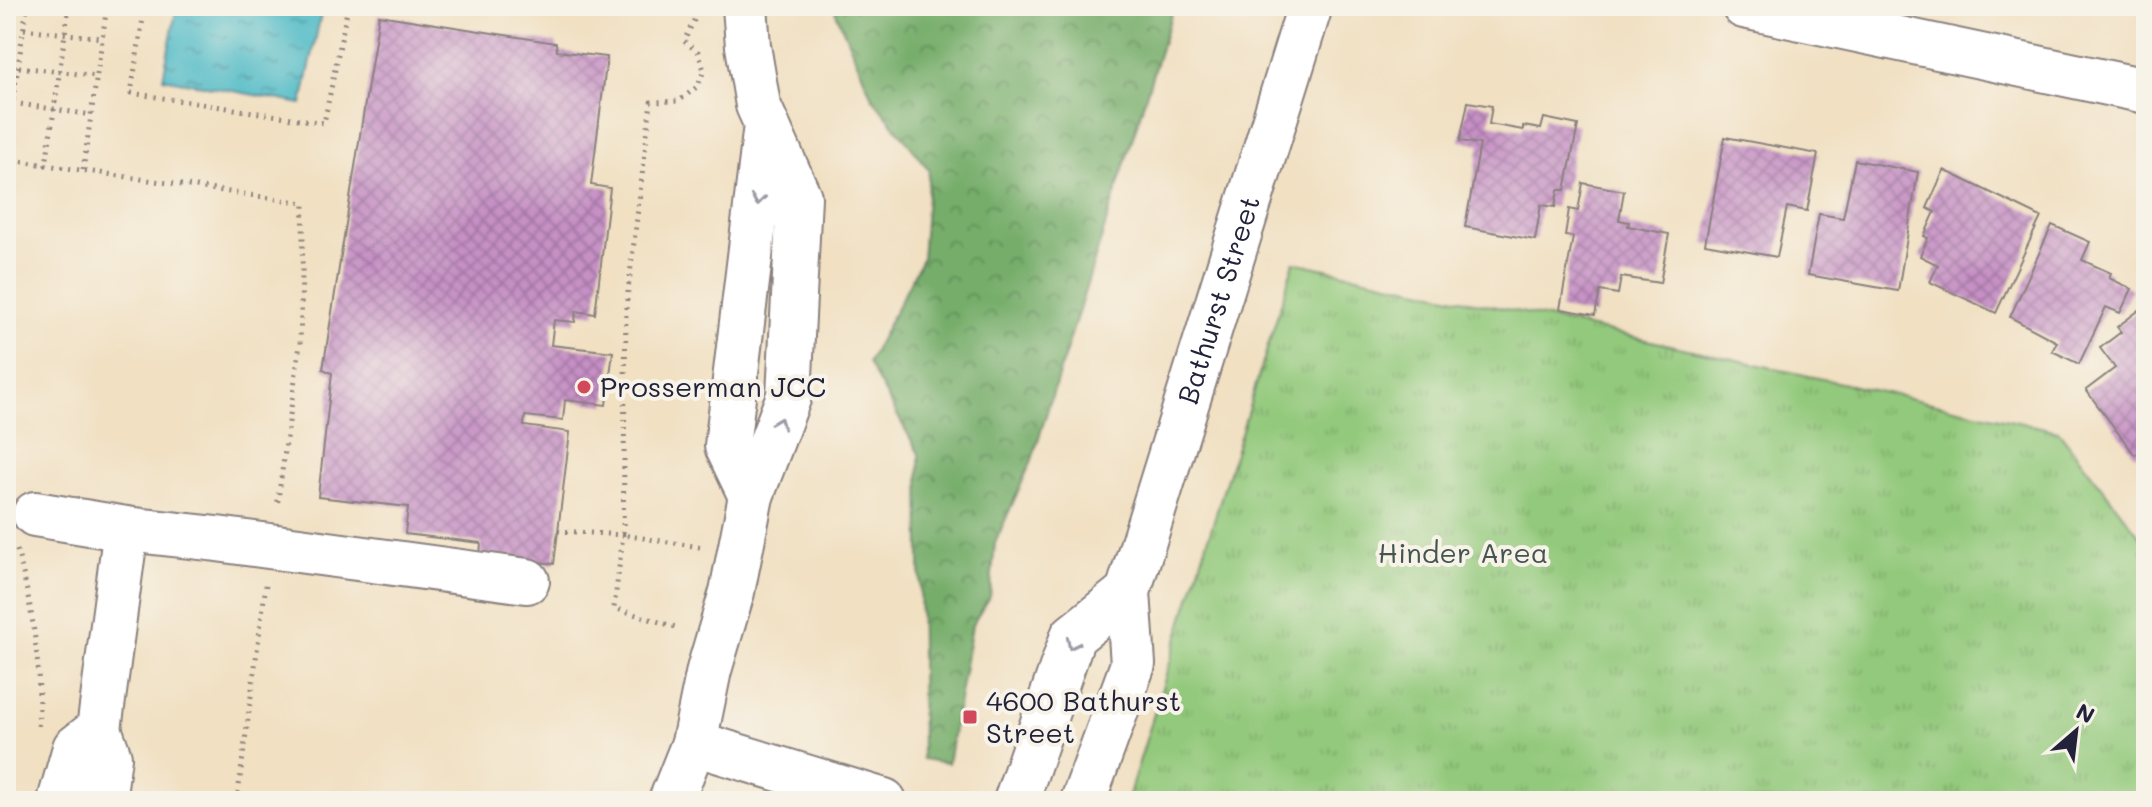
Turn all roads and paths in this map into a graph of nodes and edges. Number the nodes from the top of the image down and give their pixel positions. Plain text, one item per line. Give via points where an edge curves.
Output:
1 (27, 6) edge
2 (69, 6) edge
3 (107, 6) edge
4 (145, 6) edge
5 (348, 6) edge
6 (701, 6) edge
7 (745, 6) edge
8 (1310, 6) edge
9 (1744, 6) edge
10 (24, 29) junction
11 (65, 33) junction
12 (102, 38) junction
13 (19, 67) junction
14 (59, 72) junction
15 (97, 76) junction
16 (2140, 97) edge
17 (13, 103) junction
18 (54, 110) junction
19 (92, 115) junction
20 (6, 147) edge
21 (6, 159) edge
22 (46, 165) junction
23 (83, 170) junction
24 (300, 344) dead end
25 (126, 529) junction
26 (25, 530) joint
27 (558, 531) dead end
28 (623, 535) junction
29 (740, 552) junction
30 (527, 581) dead end
31 (1128, 592) junction
32 (719, 639) junction
33 (99, 729) junction
34 (37, 741) dead end
35 (694, 743) junction
36 (60, 801) edge
37 (103, 801) edge
38 (671, 801) edge
39 (884, 801) edge
40 (1016, 801) edge
41 (1083, 801) edge

1 - 10 path
2 - 11 path
3 - 12 path
4 - 5 path via 131,93 324,123
6 - 28 path via 684,41 698,52 704,70 698,86 679,101 651,102 626,308
7 - 29 main road via 748,46 766,123 727,446 751,496
8 - 31 main road, Bathurst Street
9 - 16 main road
10 - 11 path
10 - 13 path
11 - 12 path
11 - 14 path
12 - 15 path
13 - 14 path
13 - 17 path
14 - 15 path
14 - 18 path
15 - 19 path
17 - 18 path
17 - 20 path
18 - 19 path
18 - 22 path
19 - 23 path
21 - 22 path
22 - 23 path
23 - 24 path via 304,203
25 - 26 main road
25 - 30 main road
25 - 33 main road
26 - 34 path via 38,667
27 - 28 path
28 - 29 path
28 - 32 path via 614,608
29 - 32 main road
31 -> 40 main road via 1073,636
31 - 41 main road, Bathurst Street via 1133,664
32 - 35 main road
33 - 36 main road via 75,748
33 - 37 main road via 109,757
35 - 38 main road
35 - 39 main road

